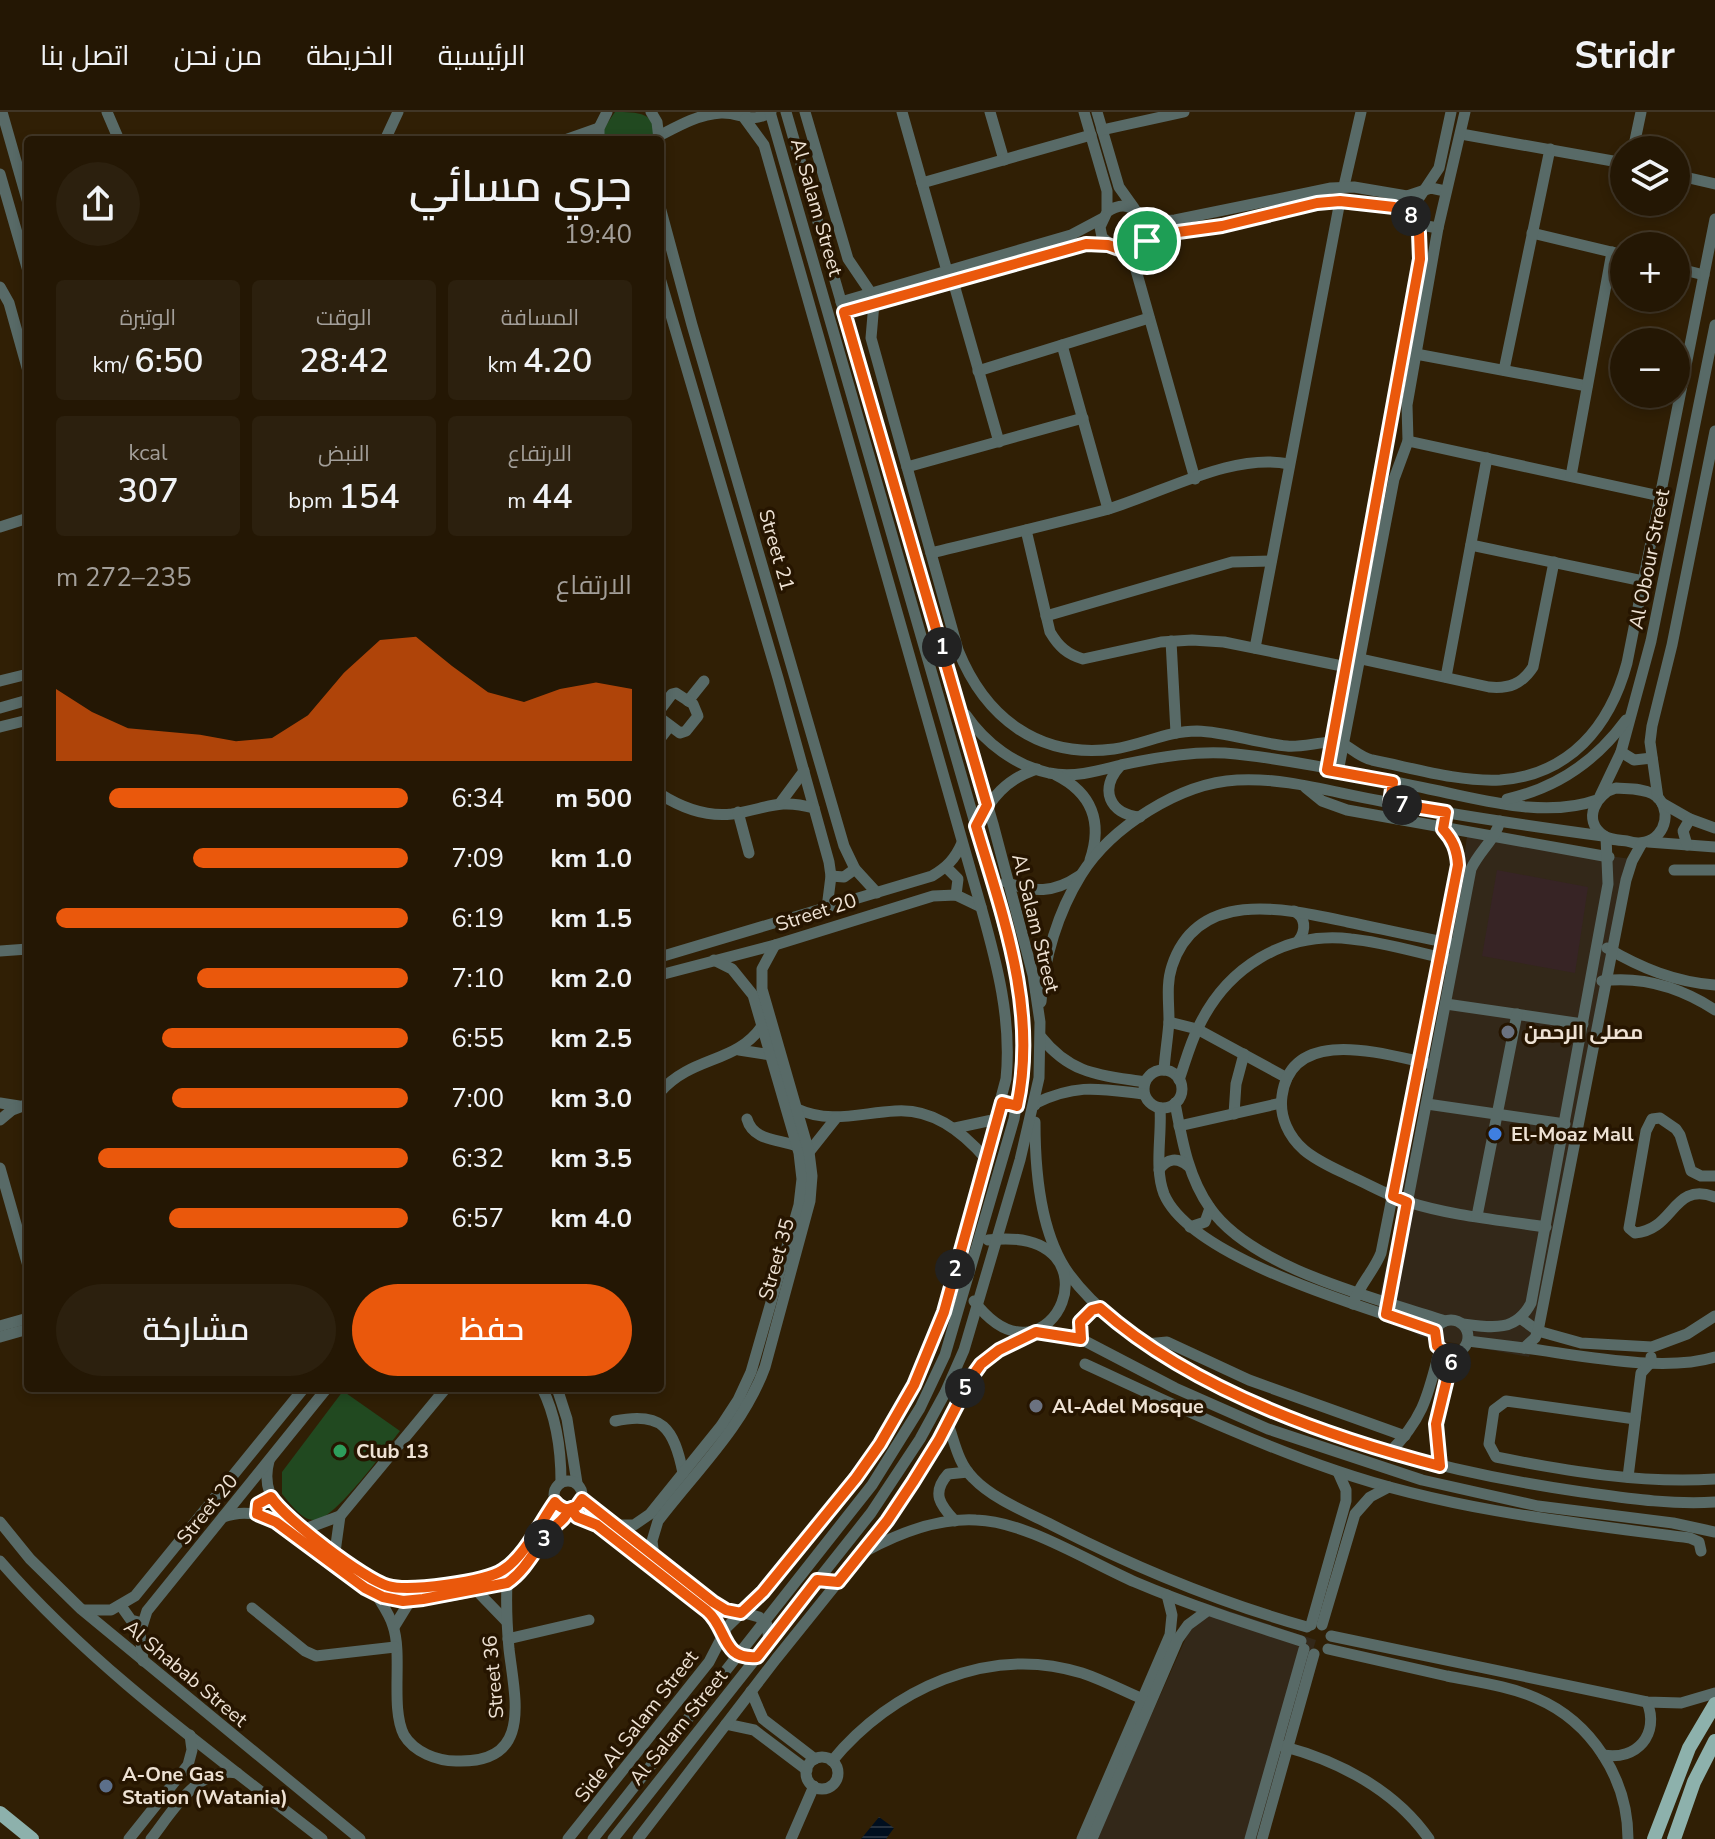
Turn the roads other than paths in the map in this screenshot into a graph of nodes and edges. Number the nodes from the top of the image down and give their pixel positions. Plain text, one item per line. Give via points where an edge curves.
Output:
1 (2, 112) edge
2 (107, 112) edge
3 (398, 112) edge
4 (607, 112) edge
5 (651, 112) edge
6 (770, 112) edge
7 (786, 112) edge
8 (805, 112) edge
9 (902, 112) edge
10 (990, 112) edge
11 (1084, 112) edge
12 (1097, 112) edge
13 (1184, 112) edge
14 (1361, 112) edge
15 (1451, 112) edge
16 (1465, 112) edge
17 (1641, 112) edge
18 (740, 115) edge
19 (1097, 132) junction
20 (599, 134) edge
21 (1461, 134) junction
22 (117, 136) edge
23 (387, 136) edge
24 (659, 136) edge
25 (662, 136) edge
26 (1636, 136) edge
27 (1550, 149) junction
28 (1004, 160) junction
29 (1610, 160) edge
30 (0, 174) edge
31 (1690, 178) edge
32 (791, 183) junction
33 (922, 183) junction
34 (1715, 184) edge
35 (1344, 186) junction
36 (775, 187) junction
37 (24, 189) edge
38 (1424, 190) junction
39 (1445, 191) junction
40 (3, 195) edge
41 (1340, 201) junction
42 (1137, 211) junction
43 (1105, 215) junction
44 (1415, 219) junction
45 (1715, 219) edge
46 (664, 221) edge
47 (1438, 228) junction
48 (1532, 233) junction
49 (1108, 245) junction
50 (1133, 247) junction
51 (1610, 252) edge
52 (24, 259) edge
53 (1690, 272) edge
54 (1704, 275) junction
55 (950, 276) junction
56 (0, 287) edge
57 (1610, 288) edge
58 (664, 292) edge
59 (873, 298) junction
60 (842, 307) junction
61 (1149, 318) junction
62 (1715, 325) edge
63 (1062, 345) junction
64 (1416, 354) junction
65 (24, 357) edge
66 (1504, 370) junction
67 (978, 371) junction
68 (1587, 386) junction
69 (712, 392) junction
70 (693, 397) junction
71 (1083, 418) junction
72 (1390, 428) junction
73 (1715, 431) edge
74 (1409, 435) junction
75 (999, 442) junction
76 (1386, 454) junction
77 (1487, 458) junction
78 (1402, 459) junction
79 (1289, 464) junction
80 (907, 467) junction
81 (1571, 476) junction
82 (1195, 479) junction
83 (1660, 496) junction
84 (1108, 509) junction
85 (24, 519) edge
86 (0, 527) edge
87 (1026, 530) junction
88 (1471, 545) junction
89 (931, 553) junction
90 (1271, 561) junction
91 (1554, 562) junction
92 (1643, 581) junction
93 (1046, 616) junction
94 (1171, 641) junction
95 (784, 642) junction
96 (768, 646) junction
97 (1255, 648) junction
98 (1357, 655) junction
99 (1350, 672) junction
100 (24, 675) edge
101 (1446, 677) junction
102 (0, 681) edge
103 (704, 681) dead end
104 (24, 701) edge
105 (688, 701) junction
106 (664, 705) edge
107 (959, 706) junction
108 (0, 708) edge
109 (1631, 714) junction
110 (24, 721) edge
111 (664, 721) edge
112 (670, 726) junction
113 (0, 727) edge
114 (1176, 733) junction
115 (664, 734) edge
116 (1337, 742) junction
117 (1621, 752) junction
118 (1652, 758) junction
119 (1120, 765) junction
120 (1038, 769) junction
121 (804, 771) junction
122 (1333, 771) junction
123 (1052, 773) junction
124 (1393, 782) junction
125 (1306, 787) junction
126 (1598, 798) junction
127 (664, 800) edge
128 (1660, 800) junction
129 (781, 802) junction
130 (1495, 802) junction
131 (1390, 803) junction
132 (987, 805) junction
133 (814, 808) junction
134 (738, 812) junction
135 (1446, 812) junction
136 (1140, 817) junction
137 (1690, 819) junction
138 (1500, 821) junction
139 (976, 826) junction
140 (1715, 828) edge
141 (1443, 829) junction
142 (1604, 836) junction
143 (1495, 838) junction
144 (1645, 842) junction
145 (962, 843) junction
146 (1687, 845) junction
147 (1715, 847) edge
148 (749, 853) dead end
149 (1609, 857) junction
150 (946, 867) junction
151 (855, 869) junction
152 (1085, 869) junction
153 (1674, 870) dead end
154 (1715, 870) edge
155 (990, 875) junction
156 (831, 876) junction
157 (1008, 883) junction
158 (877, 893) junction
159 (956, 895) junction
160 (981, 907) junction
161 (827, 908) junction
162 (1293, 911) junction
163 (1299, 940) junction
164 (1443, 941) junction
165 (1598, 942) junction
166 (1457, 944) junction
167 (775, 945) junction
168 (24, 949) edge
169 (0, 951) edge
170 (1613, 951) junction
171 (664, 956) edge
172 (1440, 958) junction
173 (714, 960) junction
174 (1454, 961) junction
175 (664, 974) edge
176 (1607, 981) junction
177 (1590, 983) junction
178 (1679, 984) junction
179 (1715, 985) edge
180 (1446, 1004) junction
181 (1715, 1006) edge
182 (1517, 1014) junction
183 (1040, 1022) junction
184 (1169, 1022) junction
185 (1583, 1024) junction
186 (762, 1026) junction
187 (1197, 1029) junction
188 (1041, 1037) junction
189 (739, 1050) junction
190 (1244, 1054) junction
191 (771, 1055) junction
192 (1420, 1062) junction
193 (1435, 1065) junction
194 (1164, 1070) junction
195 (1287, 1078) junction
196 (1179, 1080) junction
197 (664, 1088) edge
198 (1144, 1088) junction
199 (1002, 1102) junction
200 (0, 1103) edge
201 (1036, 1103) junction
202 (1175, 1103) junction
203 (1281, 1103) junction
204 (1427, 1104) junction
205 (24, 1105) edge
206 (1017, 1106) junction
207 (1160, 1108) junction
208 (797, 1109) junction
209 (1234, 1114) junction
210 (1497, 1114) junction
211 (836, 1118) junction
212 (747, 1119) dead end
213 (997, 1119) junction
214 (0, 1120) edge
215 (1565, 1124) junction
216 (1179, 1126) junction
217 (792, 1127) junction
218 (955, 1128) junction
219 (773, 1140) junction
220 (797, 1146) junction
221 (809, 1152) junction
222 (986, 1159) junction
223 (1188, 1166) junction
224 (0, 1168) edge
225 (1159, 1170) junction
226 (982, 1173) junction
227 (1712, 1175) edge
228 (998, 1178) junction
229 (1711, 1195) edge
230 (1393, 1196) junction
231 (1407, 1202) junction
232 (1210, 1208) junction
233 (1477, 1216) junction
234 (1190, 1227) junction
235 (1546, 1227) junction
236 (995, 1239) junction
237 (980, 1241) junction
238 (24, 1252) edge
239 (1061, 1262) junction
240 (966, 1290) junction
241 (1355, 1298) junction
242 (977, 1305) junction
243 (1100, 1308) junction
244 (1388, 1308) junction
245 (1715, 1316) edge
246 (1520, 1318) junction
247 (24, 1321) edge
248 (1445, 1321) junction
249 (24, 1322) edge
250 (1463, 1324) junction
251 (0, 1326) edge
252 (1435, 1331) junction
253 (1538, 1331) junction
254 (1036, 1332) junction
255 (0, 1337) edge
256 (1081, 1339) junction
257 (1468, 1341) junction
258 (1672, 1341) junction
259 (1146, 1344) junction
260 (1635, 1347) junction
261 (1652, 1347) junction
262 (1524, 1348) junction
263 (1440, 1349) junction
264 (1597, 1351) junction
265 (1453, 1354) junction
266 (1715, 1357) edge
267 (1635, 1361) junction
268 (1651, 1362) junction
269 (1677, 1362) junction
270 (1085, 1364) dead end
271 (1641, 1373) junction
272 (301, 1392) edge
273 (324, 1392) edge
274 (443, 1392) edge
275 (543, 1392) edge
276 (558, 1392) edge
277 (934, 1413) junction
278 (1635, 1419) junction
279 (615, 1421) dead end
280 (948, 1422) junction
281 (1405, 1436) junction
282 (679, 1452) junction
283 (1389, 1453) junction
284 (698, 1454) junction
285 (269, 1461) junction
286 (1440, 1466) junction
287 (968, 1472) junction
288 (1338, 1472) junction
289 (683, 1473) junction
290 (1628, 1477) junction
291 (1715, 1479) edge
292 (561, 1482) junction
293 (577, 1483) junction
294 (1389, 1487) junction
295 (271, 1497) junction
296 (582, 1499) junction
297 (555, 1502) junction
298 (1715, 1502) edge
299 (570, 1509) junction
300 (257, 1514) junction
301 (340, 1516) junction
302 (223, 1517) junction
303 (955, 1521) junction
304 (0, 1522) edge
305 (614, 1525) junction
306 (305, 1529) junction
307 (1715, 1532) edge
308 (1701, 1551) dead end
309 (335, 1552) junction
310 (862, 1553) junction
311 (654, 1556) junction
312 (0, 1561) edge
313 (817, 1580) junction
314 (838, 1582) junction
315 (507, 1583) junction
316 (476, 1590) junction
317 (376, 1594) junction
318 (1167, 1595) junction
319 (410, 1601) junction
320 (121, 1606) junction
321 (252, 1608) dead end
322 (81, 1609) junction
323 (1207, 1611) junction
324 (741, 1613) junction
325 (589, 1620) dead end
326 (506, 1621) junction
327 (764, 1621) junction
328 (142, 1623) junction
329 (1313, 1626) junction
330 (394, 1627) junction
331 (723, 1636) junction
332 (1331, 1636) junction
333 (1174, 1637) junction
334 (508, 1639) junction
335 (769, 1641) junction
336 (395, 1647) junction
337 (1307, 1648) junction
338 (1328, 1649) junction
339 (737, 1654) junction
340 (757, 1657) junction
341 (144, 1662) junction
342 (751, 1691) junction
343 (1715, 1693) edge
344 (1146, 1700) junction
345 (1647, 1702) junction
346 (1715, 1704) edge
347 (726, 1724) junction
348 (766, 1731) junction
349 (190, 1734) junction
350 (1715, 1741) edge
351 (1283, 1746) junction
352 (1603, 1755) junction
353 (815, 1759) junction
354 (832, 1761) junction
355 (807, 1770) junction
356 (239, 1774) junction
357 (814, 1786) junction
358 (1106, 1795) junction
359 (0, 1813) edge
360 (583, 1823) junction
361 (595, 1836) edge
362 (355, 1837) edge
363 (32, 1839) edge
364 (129, 1839) edge
365 (151, 1839) edge
366 (322, 1839) edge
367 (568, 1839) edge
368 (613, 1839) edge
369 (638, 1839) edge
370 (791, 1839) edge
371 (1082, 1839) edge
372 (1092, 1839) edge
373 (1250, 1839) edge
374 (1262, 1839) edge
375 (1429, 1839) edge
376 (1628, 1839) edge
377 (1654, 1839) edge
378 (1674, 1839) edge

1 - 37 street
2 - 22 street
3 - 23 street
4 - 20 street
5 - 24 street
6 - 18 street via 758,118
6 - 32 street, Al Salam Street
7 - 60 street, Al Salam Street
8 - 59 street via 848,259
9 - 33 street
10 - 28 street
11 - 19 street
12 - 19 street
13 - 19 street
14 - 35 street
15 - 38 street via 1439,168
16 - 21 street
17 - 26 street
18 - 25 street via 714,114
18 - 36 street, Side Al Salam Street via 764,145
19 - 28 street
19 - 42 street via 1119,187
19 - 43 street via 1107,191
21 - 27 street
21 - 39 street
27 - 29 street
27 - 48 street
28 - 33 street
30 - 40 street
31 - 34 street
32 - 36 street
32 - 139 street, Al Salam Street
33 - 55 street
35 - 38 street via 1407,196
35 - 42 street via 1175,220 1150,219
36 - 145 street, Side Al Salam Street
38 - 39 street
38 - 44 street via 1415,204
39 - 47 street
40 - 52 street
41 - 44 street via 1394,207
41 - 50 street via 1167,234
41 - 79 street
42 - 43 street via 1125,205
42 - 50 street via 1145,229
43 - 49 street via 1100,227
43 - 55 street via 1071,235
44 - 47 street
44 - 72 street via 1420,259
45 - 54 street
46 - 69 street, Street 21
47 - 64 street
48 - 51 street
48 - 66 street
49 - 50 street
49 - 55 street via 1086,244
50 - 61 street
53 - 54 street
54 - 83 street
55 - 59 street
55 - 67 street
56 - 65 street
57 - 68 street
58 - 70 street, Street 21
59 - 60 street
59 - 80 street via 871,338
60 - 107 street, Al Salam Street
61 - 63 street
61 - 82 street
62 - 109 street, Al Obour Street via 1651,641
63 - 67 street
63 - 71 street
64 - 66 street
64 - 74 street via 1406,413
66 - 68 street
67 - 75 street
68 - 81 street
69 - 70 street
69 - 95 street, Street 21
70 - 96 street, Street 21
71 - 75 street
71 - 84 street
72 - 74 street
72 - 76 street
73 - 118 street, Al Obour Street via 1652,726
74 - 77 street
74 - 78 street
75 - 80 street
76 - 78 street
76 - 98 street
77 - 81 street
77 - 88 street
78 - 98 street
79 - 82 street via 1243,463
79 - 90 street
80 - 89 street
81 - 83 street
82 - 84 street
83 - 92 street
84 - 87 street
85 - 86 street
87 - 89 street
87 - 93 street
88 - 91 street
88 - 101 street
89 - 114 street via 969,677 1006,722 1058,747 1085,750 1137,745
90 - 93 street via 1232,562
90 - 97 street
91 - 92 street
91 - 101 street via 1537,654 1526,678 1502,688
92 - 116 street via 1619,693 1594,732 1559,762 1501,780 1470,778 1360,757
93 - 94 street via 1057,645 1083,659
94 - 97 street
94 - 114 street
95 - 96 street
95 - 151 street, Street 21
96 - 121 street, Street 21
97 - 99 street
98 - 99 street
98 - 101 street
99 - 116 street
100 - 102 street
103 - 105 street
104 - 108 street
105 - 106 street via 672,694
105 - 112 street via 698,716 686,731
107 - 120 street via 998,750
107 - 132 street, Al Salam Street
109 - 117 street, Al Obour Street
109 - 130 street via 1611,740 1559,782
110 - 113 street
111 - 112 street
112 - 115 street
114 - 116 street via 1215,733 1287,746
116 - 122 street
117 - 118 street via 1634,760
117 - 126 street, Al Obour Street
118 - 128 street, Al Obour Street
119 - 122 street via 1208,753
119 - 123 street via 1098,772
119 - 136 street via 1108,787 1110,799 1128,816
120 - 123 street
120 - 132 street via 1009,782
121 - 129 street
121 - 133 street, Street 21
122 - 124 street
123 - 152 street via 1072,783 1096,820 1096,843
124 - 130 street
124 - 131 street
125 - 131 street
125 - 136 street via 1271,780 1202,786
125 - 141 street via 1322,801 1347,810
126 - 128 street via 1616,788
126 - 130 street via 1564,809
126 - 142 street via 1593,817
127 - 134 street via 708,814
128 - 137 street
128 - 144 street via 1664,826
129 - 133 street
129 - 134 street
131 - 135 street
132 - 139 street
132 - 157 street, Al Salam Street
133 - 156 street, Street 21
134 - 148 street
135 - 138 street
135 - 141 street
136 - 152 street
137 - 140 street
137 - 146 street via 1683,831
138 - 142 street
138 - 143 street
139 - 155 street, Al Salam Street
141 - 143 street
141 - 164 street via 1454,844 1458,865
142 - 144 street
142 - 149 street
143 - 149 street
143 - 166 street via 1471,869
144 - 146 street
144 - 170 street via 1629,870
145 - 150 street
145 - 160 street, Side Al Salam Street
146 - 147 street
149 - 165 street
150 - 158 street, Street 20
150 - 159 street via 958,879
151 - 156 street via 844,877
151 - 158 street, Street 21
152 - 157 street via 1045,891
152 - 183 street via 1051,945
153 - 154 street
155 - 157 street
155 - 206 street, Al Salam Street via 1023,1013
156 - 161 street, Street 21
157 - 183 street, Al Salam Street
158 - 161 street, Street 20
159 - 160 street
159 - 167 street, Street 20 via 880,910
160 - 199 street, Side Al Salam Street via 1007,1022
161 - 171 street, Street 20
162 - 163 street via 1305,927
162 - 164 street
162 - 184 street via 1236,911 1195,929 1172,967
163 - 172 street via 1350,939
163 - 187 street via 1240,970
164 - 166 street
164 - 172 street
165 - 170 street
165 - 177 street
166 - 174 street
167 - 173 street, Street 20
167 - 208 street, Street 35 via 765,959 762,989
168 - 169 street
170 - 176 street
170 - 178 street
172 - 174 street
172 - 192 street
173 - 175 street, Street 20
173 - 186 street, Street 35 via 748,986
174 - 180 street
176 - 177 street
176 - 178 street
176 - 253 street
177 - 185 street
178 - 179 street
178 - 181 street
180 - 182 street
180 - 193 street
182 - 185 street
182 - 210 street
183 - 188 street, Al Salam Street
184 - 187 street
184 - 194 street
185 - 215 street
186 - 189 street
186 - 191 street, Street 35
187 - 190 street
187 - 196 street
188 - 198 street via 1079,1070
188 - 201 street, Al Salam Street
189 - 191 street
189 - 197 street via 684,1071
190 - 195 street
190 - 209 street
191 - 217 street, Street 35
192 - 193 street
192 - 195 street via 1321,1050 1296,1065
192 - 230 street
193 - 204 street
194 - 196 street
194 - 198 street via 1152,1073
195 - 203 street
196 - 202 street via 1182,1092
198 - 201 street via 1077,1088
198 - 207 street via 1150,1103
199 - 206 street
199 - 213 street, Side Al Salam Street
200 - 205 street
201 - 236 street, Al Salam Street
201 - 239 street via 1042,1196
202 - 207 street
202 - 216 street
203 - 209 street
203 - 230 street via 1287,1128 1305,1150
204 - 210 street
204 - 231 street
205 - 214 street
206 - 228 street, Al Salam Street
207 - 225 street
208 - 211 street
208 - 221 street, Street 35
209 - 216 street
210 - 215 street
210 - 233 street
211 - 218 street via 906,1111
211 - 221 street
212 - 219 street via 754,1132
213 - 218 street
213 - 222 street, Side Al Salam Street
215 - 235 street
216 - 223 street
217 - 219 street
217 - 220 street, Street 35
218 - 222 street
219 - 220 street
220 - 284 street, Street 35 via 799,1205 751,1372 730,1413
221 - 311 street, Street 35 via 810,1201 760,1381 742,1415 658,1521
222 - 226 street, Side Al Salam Street
223 - 225 street via 1173,1160
223 - 232 street
224 - 238 street
225 - 234 street via 1168,1202
226 - 228 street
226 - 324 street, Side Al Salam Street via 944,1312 899,1413 856,1478
227 - 229 street
227 - 229 street via 1691,1171 1676,1129 1652,1119 1629,1228 1646,1232 1663,1222 1687,1194
228 - 237 street, Al Salam Street
230 - 231 street
230 - 241 street via 1381,1253
231 - 233 street
231 - 244 street
232 - 234 street via 1205,1222
232 - 241 street via 1259,1250
233 - 235 street
234 - 241 street via 1261,1267
235 - 246 street via 1531,1303
236 - 237 street
236 - 239 street via 1024,1240
236 - 242 street, Al Salam Street
237 - 240 street, Al Salam Street
239 - 243 street
239 - 254 street via 1062,1301
240 - 242 street
240 - 327 street, Al Salam Street via 945,1355 906,1434
241 - 244 street
242 - 254 street via 1004,1328
242 - 277 street, Al Salam Street
243 - 256 street via 1080,1322
243 - 259 street
244 - 248 street
244 - 252 street
245 - 258 street
246 - 250 street via 1498,1328
246 - 253 street
247 - 251 street
248 - 250 street
248 - 252 street
249 - 255 street
250 - 257 street
252 - 263 street
253 - 262 street
253 - 264 street
254 - 256 street
254 - 280 street via 981,1364
256 - 307 street via 1221,1409 1365,1463 1538,1506
257 - 262 street
257 - 265 street
258 - 261 street
258 - 269 street
259 - 281 street via 1167,1342 1249,1380
259 - 283 street via 1227,1390
260 - 261 street
260 - 264 street
260 - 267 street
261 - 268 street
262 - 264 street
263 - 265 street
263 - 281 street via 1425,1406
264 - 267 street
265 - 286 street via 1436,1424
266 - 269 street
267 - 268 street
267 - 271 street
268 - 269 street
268 - 271 street
270 - 288 street
271 - 278 street
272 - 320 street, Street 20 via 141,1589
273 - 285 street, Street 20
274 - 301 street
275 - 292 street via 557,1433
276 - 293 street
277 - 280 street
277 - 313 street, Al Salam Street via 888,1489
278 - 290 street
278 - 290 street via 1506,1401 1494,1410 1489,1444 1496,1457
279 - 282 street via 655,1419
280 - 287 street
280 - 310 street
281 - 283 street
282 - 284 street
282 - 289 street
283 - 286 street
284 - 289 street, Street 35
285 - 295 street
285 - 302 street, Street 20
286 - 298 street via 1603,1495
287 - 303 street via 948,1474 938,1492 939,1503
287 - 329 street via 986,1489 1092,1546 1212,1597
288 - 294 street
288 - 329 street via 1346,1501
289 - 305 street, Street 35 via 643,1521
290 - 291 street
292 - 293 street
292 - 297 street
293 - 296 street
294 - 308 street via 1481,1507 1690,1538 1699,1542
294 - 329 street via 1355,1514
295 - 300 street via 262,1500
295 - 306 street
296 - 299 street
296 - 305 street
297 - 299 street
297 - 309 street via 516,1558 486,1577 399,1588 366,1576
299 - 315 street
299 - 331 street via 707,1611
300 - 302 street
300 - 317 street
301 - 306 street
301 - 309 street
302 - 328 street, Street 20
303 - 310 street via 915,1530
303 - 318 street via 1016,1528
304 - 322 street, Al Shabab Street
305 - 311 street
306 - 309 street
310 - 314 street
311 - 324 street via 719,1606
312 - 349 street via 100,1662
313 - 314 street
313 - 335 street, Al Salam Street
314 - 342 street
315 - 316 street
315 - 326 street, Street 36
316 - 319 street
316 - 326 street, Street 36
317 - 319 street
317 - 330 street, Street 36
318 - 323 street
318 - 333 street
319 - 330 street
320 - 322 street via 101,1612
320 - 328 street via 126,1617
321 - 336 street via 316,1656
322 - 341 street, Al Shabab Street
323 - 333 street
323 - 337 street
324 - 327 street
324 - 331 street, Side Al Salam Street
325 - 334 street
326 - 334 street, Street 36
327 - 335 street
327 - 339 street, Al Salam Street
328 - 341 street
329 - 332 street
329 - 337 street
330 - 336 street, Street 36
331 - 339 street
331 - 360 street, Side Al Salam Street via 709,1662
332 - 338 street
332 - 345 street
333 - 344 street
334 - 336 street, Street 36 via 515,1728 499,1751 460,1762 427,1754 405,1737
335 - 340 street, Al Salam Street
337 - 338 street
337 - 351 street
338 - 352 street via 1536,1698 1567,1716
339 - 340 street
339 - 361 street, Al Salam Street
340 - 368 street, Al Salam Street
341 - 362 street, Al Shabab Street
342 - 347 street
342 - 348 street
343 - 345 street via 1681,1703
344 - 354 street via 1072,1671 1016,1665 978,1669 934,1682 892,1704
344 - 358 street
345 - 352 street via 1652,1723 1643,1743 1625,1755
346 - 377 main road via 1689,1748
347 - 348 street
347 - 369 street
348 - 353 street
348 - 355 street
349 - 356 street
349 - 364 street via 188,1765
350 - 378 main road
351 - 373 street
351 - 374 street
351 - 375 street via 1334,1764 1379,1789 1401,1805
352 - 376 street via 1622,1793
353 - 354 street
353 - 355 street
354 - 357 street via 838,1771 835,1782 825,1789
355 - 357 street
356 - 365 street via 214,1774 199,1782
356 - 366 street
357 - 370 street
358 - 371 street
358 - 372 street
359 - 363 main road
360 - 361 street
360 - 367 street, Side Al Salam Street

